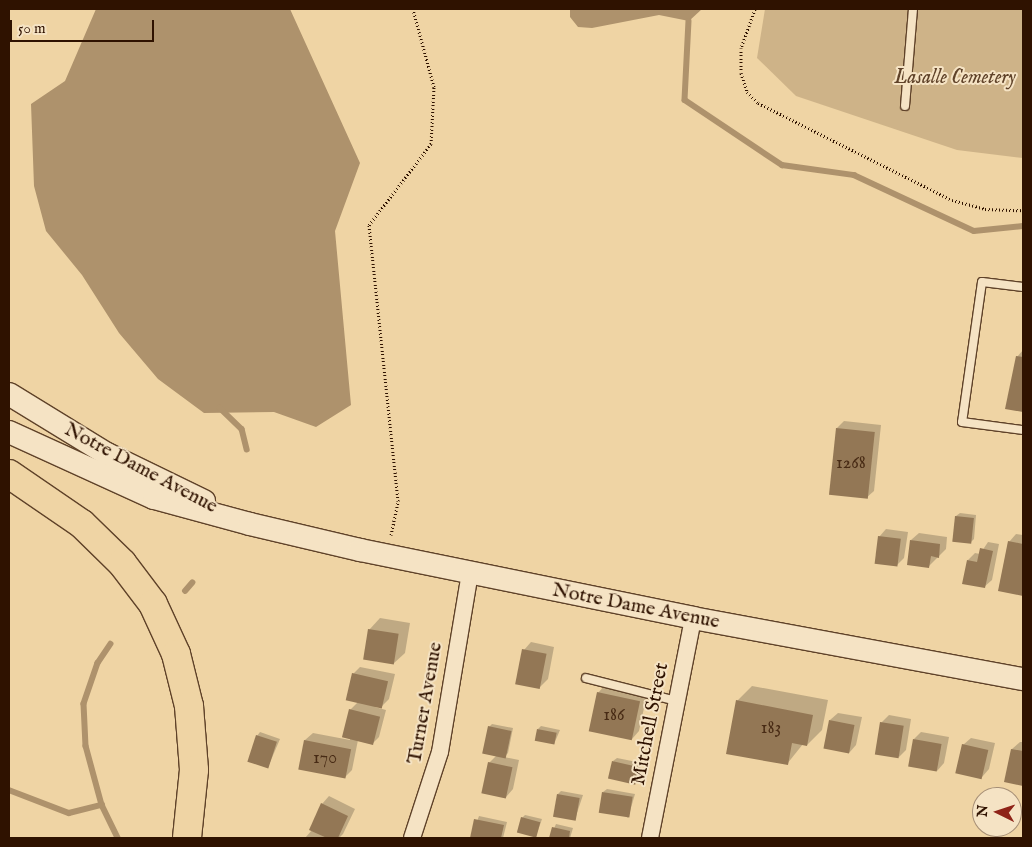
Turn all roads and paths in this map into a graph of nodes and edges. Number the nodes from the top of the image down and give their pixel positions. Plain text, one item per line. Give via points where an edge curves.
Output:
1 (413, 9) edge
2 (755, 9) edge
3 (913, 9) edge
4 (905, 106) dead end
5 (1023, 210) edge
6 (1023, 287) edge
7 (9, 394) edge
8 (1023, 430) edge
9 (9, 432) edge
10 (9, 474) edge
11 (250, 524) junction
12 (387, 556) junction
13 (470, 573) junction
14 (693, 618) junction
15 (586, 678) dead end
16 (1023, 679) edge
17 (676, 701) junction
18 (187, 838) edge
19 (412, 838) edge
20 (650, 838) edge

1 - 12 path via 434,87 432,144 369,225 398,501
2 - 5 path via 741,48 741,73 747,92 758,103 952,200 985,209
3 - 4 lane
6 - 8 lane via 982,282 962,422
7 - 11 main road, Notre Dame Avenue via 107,454
9 - 11 main road, Notre Dame Avenue via 154,498
10 - 18 highway via 82,524 122,563 154,604 176,654 189,706 194,770
11 - 12 main road, Notre Dame Avenue
12 - 13 main road, Notre Dame Avenue
13 - 14 main road, Notre Dame Avenue
13 - 19 street, Turner Avenue via 440,752
14 - 16 main road, Notre Dame Avenue
14 - 17 street, Mitchell Street
15 - 17 lane
17 - 20 street, Mitchell Street

